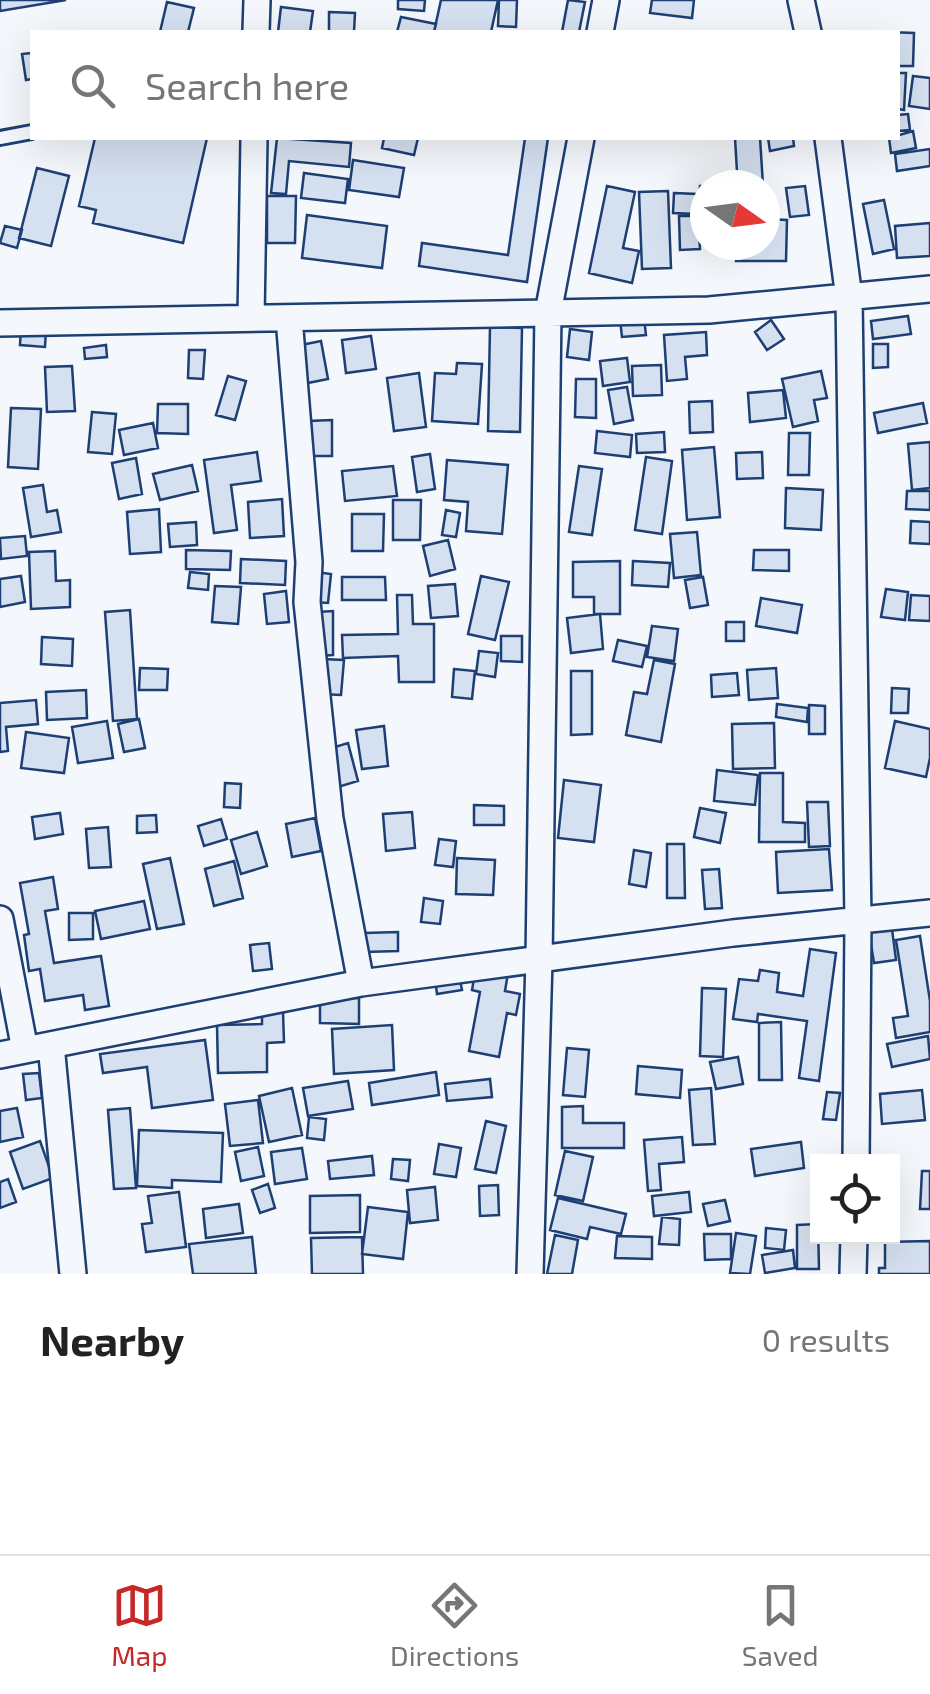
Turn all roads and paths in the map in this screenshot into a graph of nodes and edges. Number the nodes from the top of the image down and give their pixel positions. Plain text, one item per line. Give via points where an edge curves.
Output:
1 (257, 0) edge
2 (606, 0) edge
3 (801, 0) edge
4 (256, 30) edge
5 (600, 30) edge
6 (808, 30) edge
7 (30, 132) edge
8 (0, 138) edge
9 (254, 140) edge
10 (580, 140) edge
11 (828, 140) edge
12 (930, 289) edge
13 (849, 298) junction
14 (548, 313) junction
15 (251, 318) junction
16 (289, 318) junction
17 (0, 323) edge
18 (930, 913) edge
19 (0, 919) edge
20 (858, 921) junction
21 (539, 960) junction
22 (361, 983) junction
23 (25, 1050) edge
24 (856, 1154) edge
25 (854, 1244) edge
26 (73, 1274) edge
27 (530, 1274) edge
28 (853, 1274) edge

1 - 4 street
2 - 5 street
3 - 6 street
7 - 8 lane
9 - 15 street
10 - 14 street
11 - 13 street
12 - 13 street
13 - 14 street
13 - 20 street
14 - 16 street
14 - 21 street
15 - 16 street
15 - 17 street
16 - 22 street via 330,819
18 - 20 street
19 - 23 street
20 - 21 street
20 - 24 street
21 - 22 street
21 - 27 street
22 - 23 street
23 - 26 street
25 - 28 street

